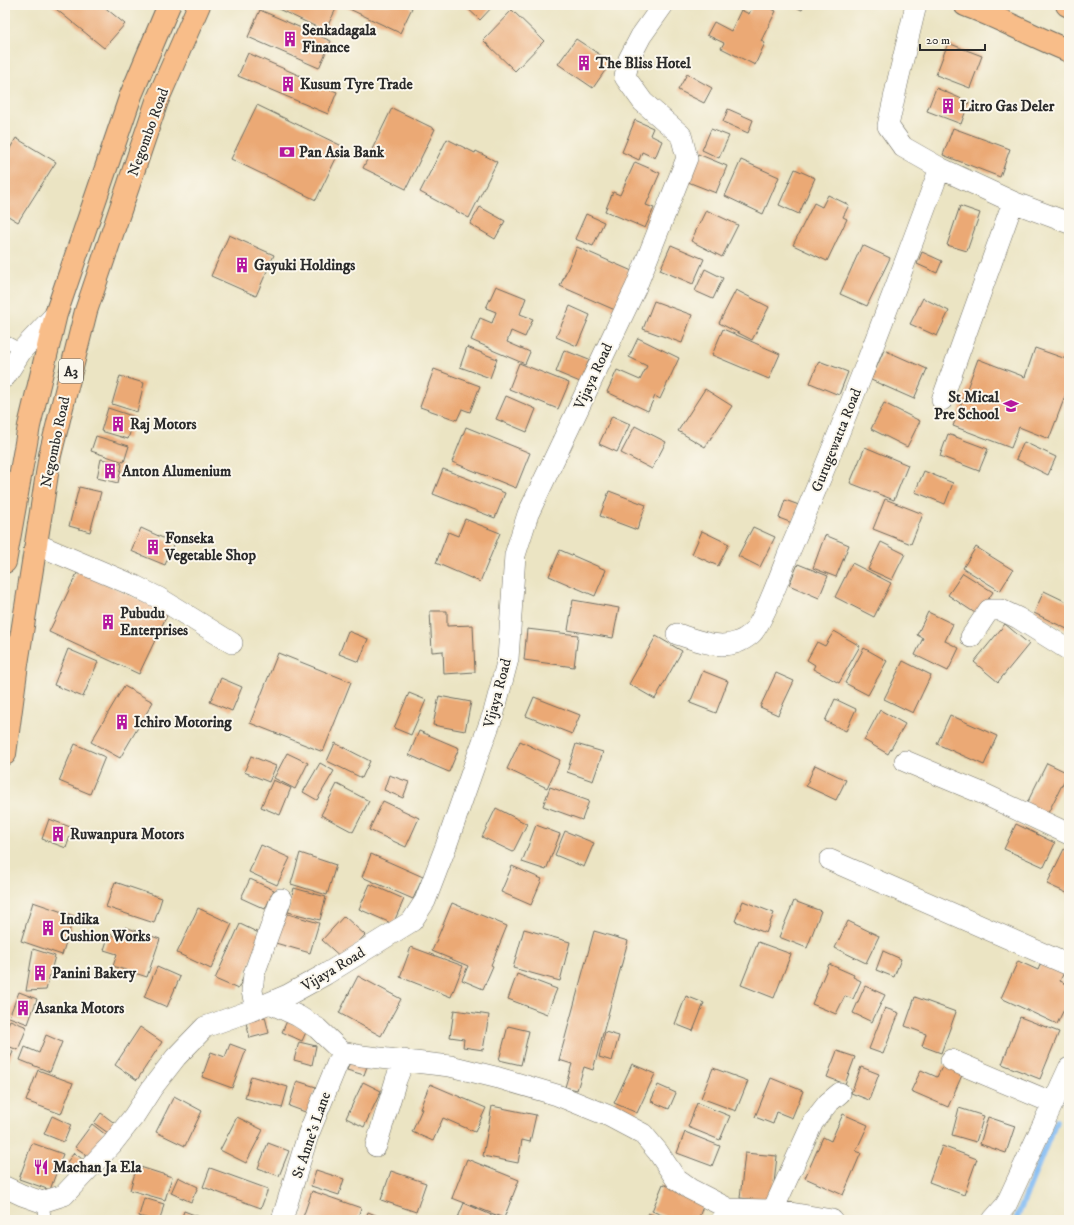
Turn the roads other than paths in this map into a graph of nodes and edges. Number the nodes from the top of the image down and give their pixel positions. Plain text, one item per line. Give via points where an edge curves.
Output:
1 (169, 5) edge
2 (199, 5) edge
3 (663, 5) edge
4 (916, 5) edge
5 (965, 5) edge
6 (1069, 51) edge
7 (940, 168) junction
8 (1013, 202) junction
9 (1069, 223) edge
10 (56, 314) junction
11 (13, 345) edge
12 (5, 377) edge
13 (942, 400) dead end
14 (36, 544) junction
15 (5, 562) edge
16 (677, 634) dead end
17 (971, 637) dead end
18 (232, 643) dead end
19 (1069, 650) edge
20 (5, 754) edge
21 (905, 761) dead end
22 (1069, 834) edge
23 (830, 860) dead end
24 (281, 899) dead end
25 (1069, 965) edge
26 (263, 1006) junction
27 (342, 1052) junction
28 (404, 1060) junction
29 (950, 1060) dead end
30 (1069, 1068) edge
31 (840, 1093) dead end
32 (1053, 1103) junction
33 (376, 1146) dead end
34 (5, 1187) edge
35 (773, 1210) junction
36 (44, 1211) edge
37 (725, 1215) edge
38 (282, 1220) edge
39 (832, 1220) edge
40 (993, 1220) edge

1 - 10 main road, Negombo Road / A3 via 131,95
2 - 14 main road, Negombo Road / A3 via 157,101 86,311 50,455
3 - 26 street, Vijaya Road via 629,59 625,77 643,102 681,135 687,158 636,287 528,514 515,555 508,659 494,712 425,901 412,921 326,974
4 - 7 street via 888,126 903,147
5 - 6 main road
7 - 8 street
7 - 16 street, Gurugewatta Road via 890,305 808,510 752,634 735,644 712,645
8 - 9 street
8 - 13 street
10 - 11 street
10 - 15 main road, Negombo Road / A3 via 29,426
11 - 12 street
14 - 18 street via 160,598
14 - 20 main road, Negombo Road / A3
17 - 19 street via 989,610 1001,610
21 - 22 street
23 - 25 street
24 - 26 street via 254,974 252,991
26 - 27 street via 293,1013 317,1028
26 - 36 street, Vijaya Road via 205,1027 176,1057 112,1144 64,1195
27 - 28 street
27 - 38 street, St Anne's Lane via 308,1135
28 - 33 street
28 - 37 street via 450,1066 499,1078 557,1095 609,1116 643,1134 676,1179
29 - 32 street
30 - 32 street
31 - 35 street via 813,1122
32 - 40 street via 1006,1205
34 - 36 street, Vijaya Road via 22,1195
35 - 37 street
35 - 39 street

